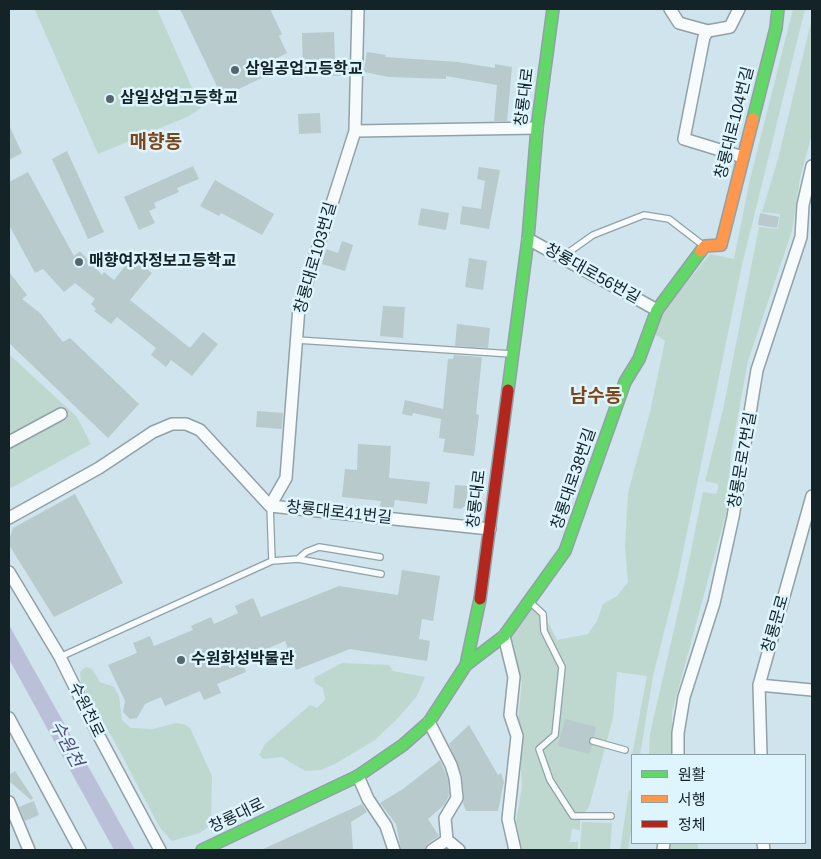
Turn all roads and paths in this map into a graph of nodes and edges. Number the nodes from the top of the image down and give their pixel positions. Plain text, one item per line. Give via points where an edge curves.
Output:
1 (358, 9) edge
2 (553, 9) edge
3 (670, 9) edge
4 (739, 9) edge
5 (778, 9) edge
6 (708, 30) junction
7 (537, 128) junction
8 (355, 131) junction
9 (743, 157) junction
10 (812, 166) edge
11 (528, 239) junction
12 (705, 246) junction
13 (562, 257) junction
14 (657, 310) junction
15 (297, 340) junction
16 (512, 354) junction
17 (60, 414) dead end
18 (9, 442) edge
19 (812, 496) edge
20 (270, 506) junction
21 (810, 513) edge
22 (9, 518) edge
23 (490, 529) junction
24 (380, 557) dead end
25 (298, 559) junction
26 (272, 561) junction
27 (9, 572) edge
28 (382, 574) dead end
29 (529, 601) junction
30 (504, 636) junction
31 (60, 657) junction
32 (466, 664) junction
33 (759, 685) junction
34 (812, 690) edge
35 (9, 718) edge
36 (429, 722) junction
37 (593, 741) dead end
38 (625, 750) dead end
39 (678, 754) edge
40 (761, 754) edge
41 (358, 776) junction
42 (9, 802) edge
43 (611, 816) dead end
44 (447, 840) junction
45 (393, 847) edge
46 (29, 850) edge
47 (80, 850) edge
48 (160, 850) edge
49 (202, 850) edge
50 (432, 850) edge
51 (459, 850) edge
52 (515, 850) edge

1 - 8 street, 창룡대로103번길
2 - 7 street, 창룡대로
3 - 6 street via 679,23
4 - 6 street via 730,27
5 - 9 street, 창룡대로104번길
6 - 9 street via 684,139
7 - 8 street
7 - 11 street, 창룡대로
8 - 15 street, 창룡대로103번길 via 299,307
9 - 12 street, 창룡대로104번길 via 721,245
10 - 39 street, 창룡문로7번길 via 803,205 801,237 757,370 733,517 714,603 684,697
11 - 13 street, 창룡대로56번길
11 - 16 street, 창룡대로
12 - 13 lane via 669,219 644,214 593,235
12 - 14 street, 창룡대로38번길
13 - 14 street, 창룡대로56번길
14 - 29 street, 창룡대로38번길 via 639,358 625,382 565,551
15 - 16 lane
15 - 20 street, 창룡대로103번길 via 286,478
16 - 23 street, 창룡대로
17 - 18 street
19 - 21 street, 창룡문로
20 - 22 street, 창룡대로41번길 via 200,430 186,424 172,424 137,441 98,468
20 - 23 street, 창룡대로41번길
20 - 26 lane
21 - 33 street, 창룡문로
23 - 32 street, 창룡대로 via 480,603
24 - 25 lane via 319,547
25 - 26 lane
25 - 28 lane
26 - 31 lane
27 - 31 street, 수원천로
29 - 30 street, 창룡대로38번길
29 - 43 lane via 543,614 544,631 562,667 555,735 540,749 550,780 573,816
30 - 32 street, 창룡대로38번길
30 - 52 street via 514,677 510,715 517,736 508,819
31 - 48 street, 수원천로 via 98,736
32 - 36 street, 창룡대로
33 - 34 street
33 - 40 street, 창룡문로
35 - 47 street
36 - 41 street, 창룡대로 via 404,745
36 - 44 street via 455,778 457,798 445,818
37 - 38 lane
41 - 45 street via 386,826
41 - 49 street, 창룡대로
42 - 46 street
44 - 50 street
44 - 51 street

